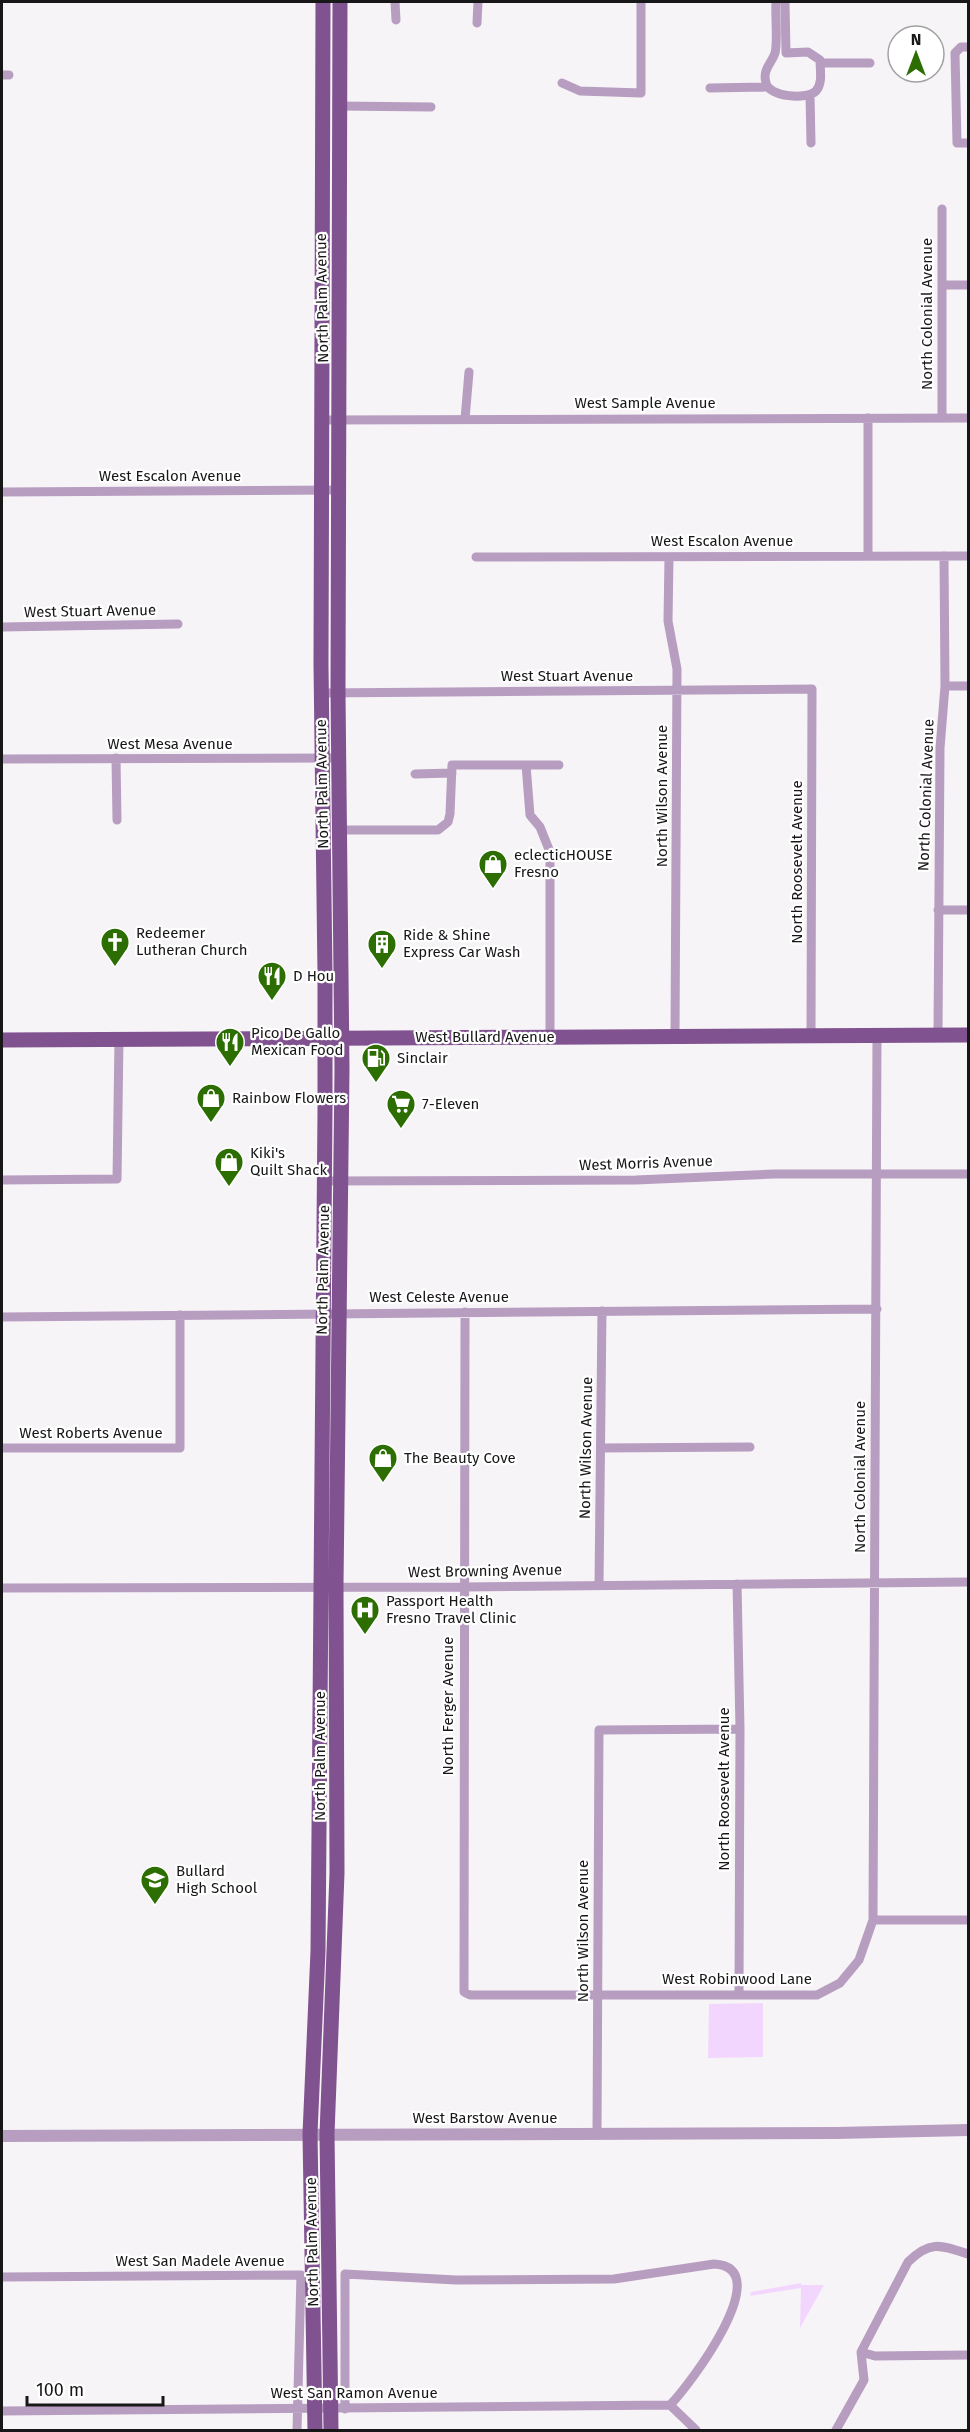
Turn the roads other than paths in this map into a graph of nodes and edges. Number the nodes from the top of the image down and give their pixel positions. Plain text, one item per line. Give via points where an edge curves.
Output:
1 (323, 2) edge
2 (340, 2) edge
3 (395, 2) edge
4 (478, 2) edge
5 (641, 2) edge
6 (776, 2) edge
7 (785, 2) edge
8 (396, 20) dead end
9 (477, 23) dead end
10 (969, 47) edge
11 (786, 53) junction
12 (775, 54) junction
13 (820, 63) junction
14 (870, 63) dead end
15 (562, 83) dead end
16 (768, 87) junction
17 (710, 88) dead end
18 (810, 95) junction
19 (339, 106) junction
20 (431, 107) dead end
21 (811, 143) dead end
22 (969, 143) edge
23 (942, 209) dead end
24 (943, 285) junction
25 (969, 285) edge
26 (469, 372) dead end
27 (969, 417) edge
28 (868, 418) junction
29 (942, 418) junction
30 (465, 419) junction
31 (322, 420) junction
32 (339, 420) junction
33 (322, 490) junction
34 (339, 490) junction
35 (2, 492) edge
36 (868, 556) junction
37 (944, 556) junction
38 (969, 556) edge
39 (476, 557) dead end
40 (669, 557) junction
41 (178, 624) dead end
42 (2, 627) edge
43 (969, 686) edge
44 (945, 687) junction
45 (812, 689) joint
46 (677, 690) junction
47 (321, 693) junction
48 (338, 693) junction
49 (116, 758) junction
50 (321, 758) junction
51 (339, 758) junction
52 (2, 759) edge
53 (526, 765) junction
54 (559, 765) dead end
55 (452, 773) junction
56 (415, 774) dead end
57 (117, 820) dead end
58 (323, 820) junction
59 (341, 830) junction
60 (938, 910) junction
61 (969, 910) edge
62 (341, 914) junction
63 (811, 1035) junction
64 (877, 1035) junction
65 (938, 1035) junction
66 (969, 1035) edge
67 (675, 1036) junction
68 (550, 1037) junction
69 (325, 1038) junction
70 (342, 1038) junction
71 (119, 1039) junction
72 (2, 1040) edge
73 (876, 1174) junction
74 (969, 1174) edge
75 (2, 1180) edge
76 (324, 1181) junction
77 (340, 1181) junction
78 (876, 1309) junction
79 (602, 1311) junction
80 (465, 1312) junction
81 (340, 1313) junction
82 (323, 1314) junction
83 (180, 1316) junction
84 (2, 1317) edge
85 (750, 1447) dead end
86 (2, 1448) edge
87 (601, 1448) junction
88 (969, 1582) edge
89 (874, 1583) junction
90 (737, 1584) junction
91 (599, 1585) junction
92 (329, 1586) junction
93 (463, 1587) junction
94 (2, 1588) edge
95 (740, 1729) junction
96 (873, 1920) junction
97 (969, 1920) edge
98 (464, 1992) joint
99 (739, 1994) junction
100 (597, 1995) junction
101 (969, 2130) edge
102 (597, 2133) junction
103 (310, 2134) junction
104 (327, 2134) junction
105 (2, 2136) edge
106 (969, 2254) edge
107 (2, 2277) edge
108 (861, 2352) junction
109 (969, 2355) edge
110 (670, 2405) junction
111 (297, 2409) junction
112 (330, 2409) junction
113 (2, 2411) edge
114 (297, 2430) edge
115 (315, 2430) edge
116 (331, 2430) edge
117 (696, 2430) edge
118 (836, 2430) edge

1 - 31 main road, North Palm Avenue
2 - 19 main road, North Palm Avenue
3 - 8 street
4 - 9 street
5 - 15 street via 640,93 580,91
6 - 12 street
7 - 11 street
10 - 22 street via 961,47 956,53 957,143
11 - 12 street
11 - 13 street via 808,52
12 - 16 street via 768,62
13 - 14 street
13 - 18 street via 821,81
16 - 17 street
16 - 18 street via 779,95
18 - 21 street
19 - 20 street
19 - 32 main road, North Palm Avenue
23 - 24 street, North Colonial Avenue
24 - 25 street
24 - 29 street, North Colonial Avenue
26 - 30 street
27 - 29 street, West Sample Avenue
28 - 29 street, West Sample Avenue
28 - 30 street, West Sample Avenue
28 - 36 street
30 - 32 street, West Sample Avenue
31 - 32 street, West Sample Avenue
31 - 33 main road, North Palm Avenue
32 - 34 main road, North Palm Avenue
33 - 34 street, West Escalon Avenue
33 - 35 street, West Escalon Avenue
33 - 47 main road, North Palm Avenue
34 - 48 main road, North Palm Avenue
36 - 37 street, West Escalon Avenue
36 - 40 street, West Escalon Avenue
37 - 38 street, West Escalon Avenue
37 - 44 street, North Colonial Avenue
39 - 40 street, West Escalon Avenue
40 - 46 street, North Wilson Avenue via 668,621 676,657
41 - 42 street, West Stuart Avenue
43 - 44 street
44 - 60 street, North Colonial Avenue via 940,748
45 - 46 street, West Stuart Avenue
45 - 63 street, North Roosevelt Avenue
46 - 48 street, West Stuart Avenue
46 - 67 street, North Wilson Avenue
47 - 48 street, West Stuart Avenue
47 - 50 main road, North Palm Avenue
48 - 51 main road, North Palm Avenue
49 - 50 street, West Mesa Avenue
49 - 52 street, West Mesa Avenue
49 - 57 street
50 - 51 street, West Mesa Avenue
50 - 58 main road, North Palm Avenue
51 - 59 main road, North Palm Avenue
53 - 54 street
53 - 55 street via 452,765
53 - 68 street via 530,815 540,827 550,852
55 - 56 street
55 - 59 street via 450,814 443,827
58 - 62 main road via 331,856 333,907
58 - 69 main road, North Palm Avenue
59 - 62 main road, North Palm Avenue
60 - 61 street
60 - 65 street, North Colonial Avenue
62 - 70 main road, North Palm Avenue
63 - 64 main road, West Bullard Avenue
63 - 67 main road, West Bullard Avenue
64 - 65 main road, West Bullard Avenue
64 - 73 street, North Colonial Avenue
65 - 66 main road, West Bullard Avenue
67 - 68 main road, West Bullard Avenue
68 - 70 main road, West Bullard Avenue
69 - 70 main road, West Bullard Avenue
69 - 71 main road, West Bullard Avenue
69 - 76 main road, North Palm Avenue
70 - 77 main road, North Palm Avenue
71 - 72 main road, West Bullard Avenue
71 - 75 street via 117,1179
73 - 74 street, West Morris Avenue
73 - 77 street, West Morris Avenue
73 - 78 street, North Colonial Avenue
76 - 77 street, West Morris Avenue
76 - 82 main road, North Palm Avenue
77 - 81 main road, North Palm Avenue
78 - 79 street, West Celeste Avenue
78 - 89 street, North Colonial Avenue
79 - 80 street, West Celeste Avenue
79 - 87 street, North Wilson Avenue
80 - 81 street, West Celeste Avenue
80 - 93 street, North Ferger Avenue
81 - 82 street, West Celeste Avenue
81 - 92 main road, North Palm Avenue
82 - 83 street, West Celeste Avenue
82 - 92 main road, North Palm Avenue
83 - 84 street, West Celeste Avenue
83 - 86 street, West Roberts Avenue via 180,1449
85 - 87 street
87 - 91 street, North Wilson Avenue
88 - 89 street, West Browning Avenue
89 - 90 street, West Browning Avenue
89 - 96 street, North Colonial Avenue
90 - 91 street, West Browning Avenue
90 - 95 street, North Roosevelt Avenue
91 - 93 street, West Browning Avenue
92 - 93 street, West Browning Avenue
92 - 94 street, West Browning Avenue
92 - 103 main road, North Palm Avenue
92 - 104 main road, North Palm Avenue via 337,1873
93 - 98 street, North Ferger Avenue
95 - 99 street, North Roosevelt Avenue
95 - 100 street, North Wilson Avenue via 599,1730
96 - 97 street
96 - 99 street, West Robinwood Lane via 859,1960 840,1983 817,1995
98 - 100 street, West Robinwood Lane
99 - 100 street, West Robinwood Lane
100 - 102 street, North Wilson Avenue
101 - 102 street, West Barstow Avenue
102 - 104 street, West Barstow Avenue
103 - 104 street, West Barstow Avenue
103 - 105 street, West Barstow Avenue
103 - 112 main road, North Palm Avenue
104 - 112 main road, North Palm Avenue
106 - 108 street via 936,2245 919,2251 908,2262
107 - 111 street, West San Madele Avenue via 301,2275
108 - 109 street via 875,2356
108 - 118 street via 864,2380
110 - 112 street, West San Ramon Avenue
110 - 112 street via 710,2354 725,2325 738,2285 738,2278 728,2267 714,2264 614,2279 456,2280 345,2274
110 - 117 street
111 - 112 street, West San Ramon Avenue
111 - 113 street, West San Ramon Avenue
111 - 114 street
112 - 115 main road, North Palm Avenue
112 - 116 main road, North Palm Avenue

